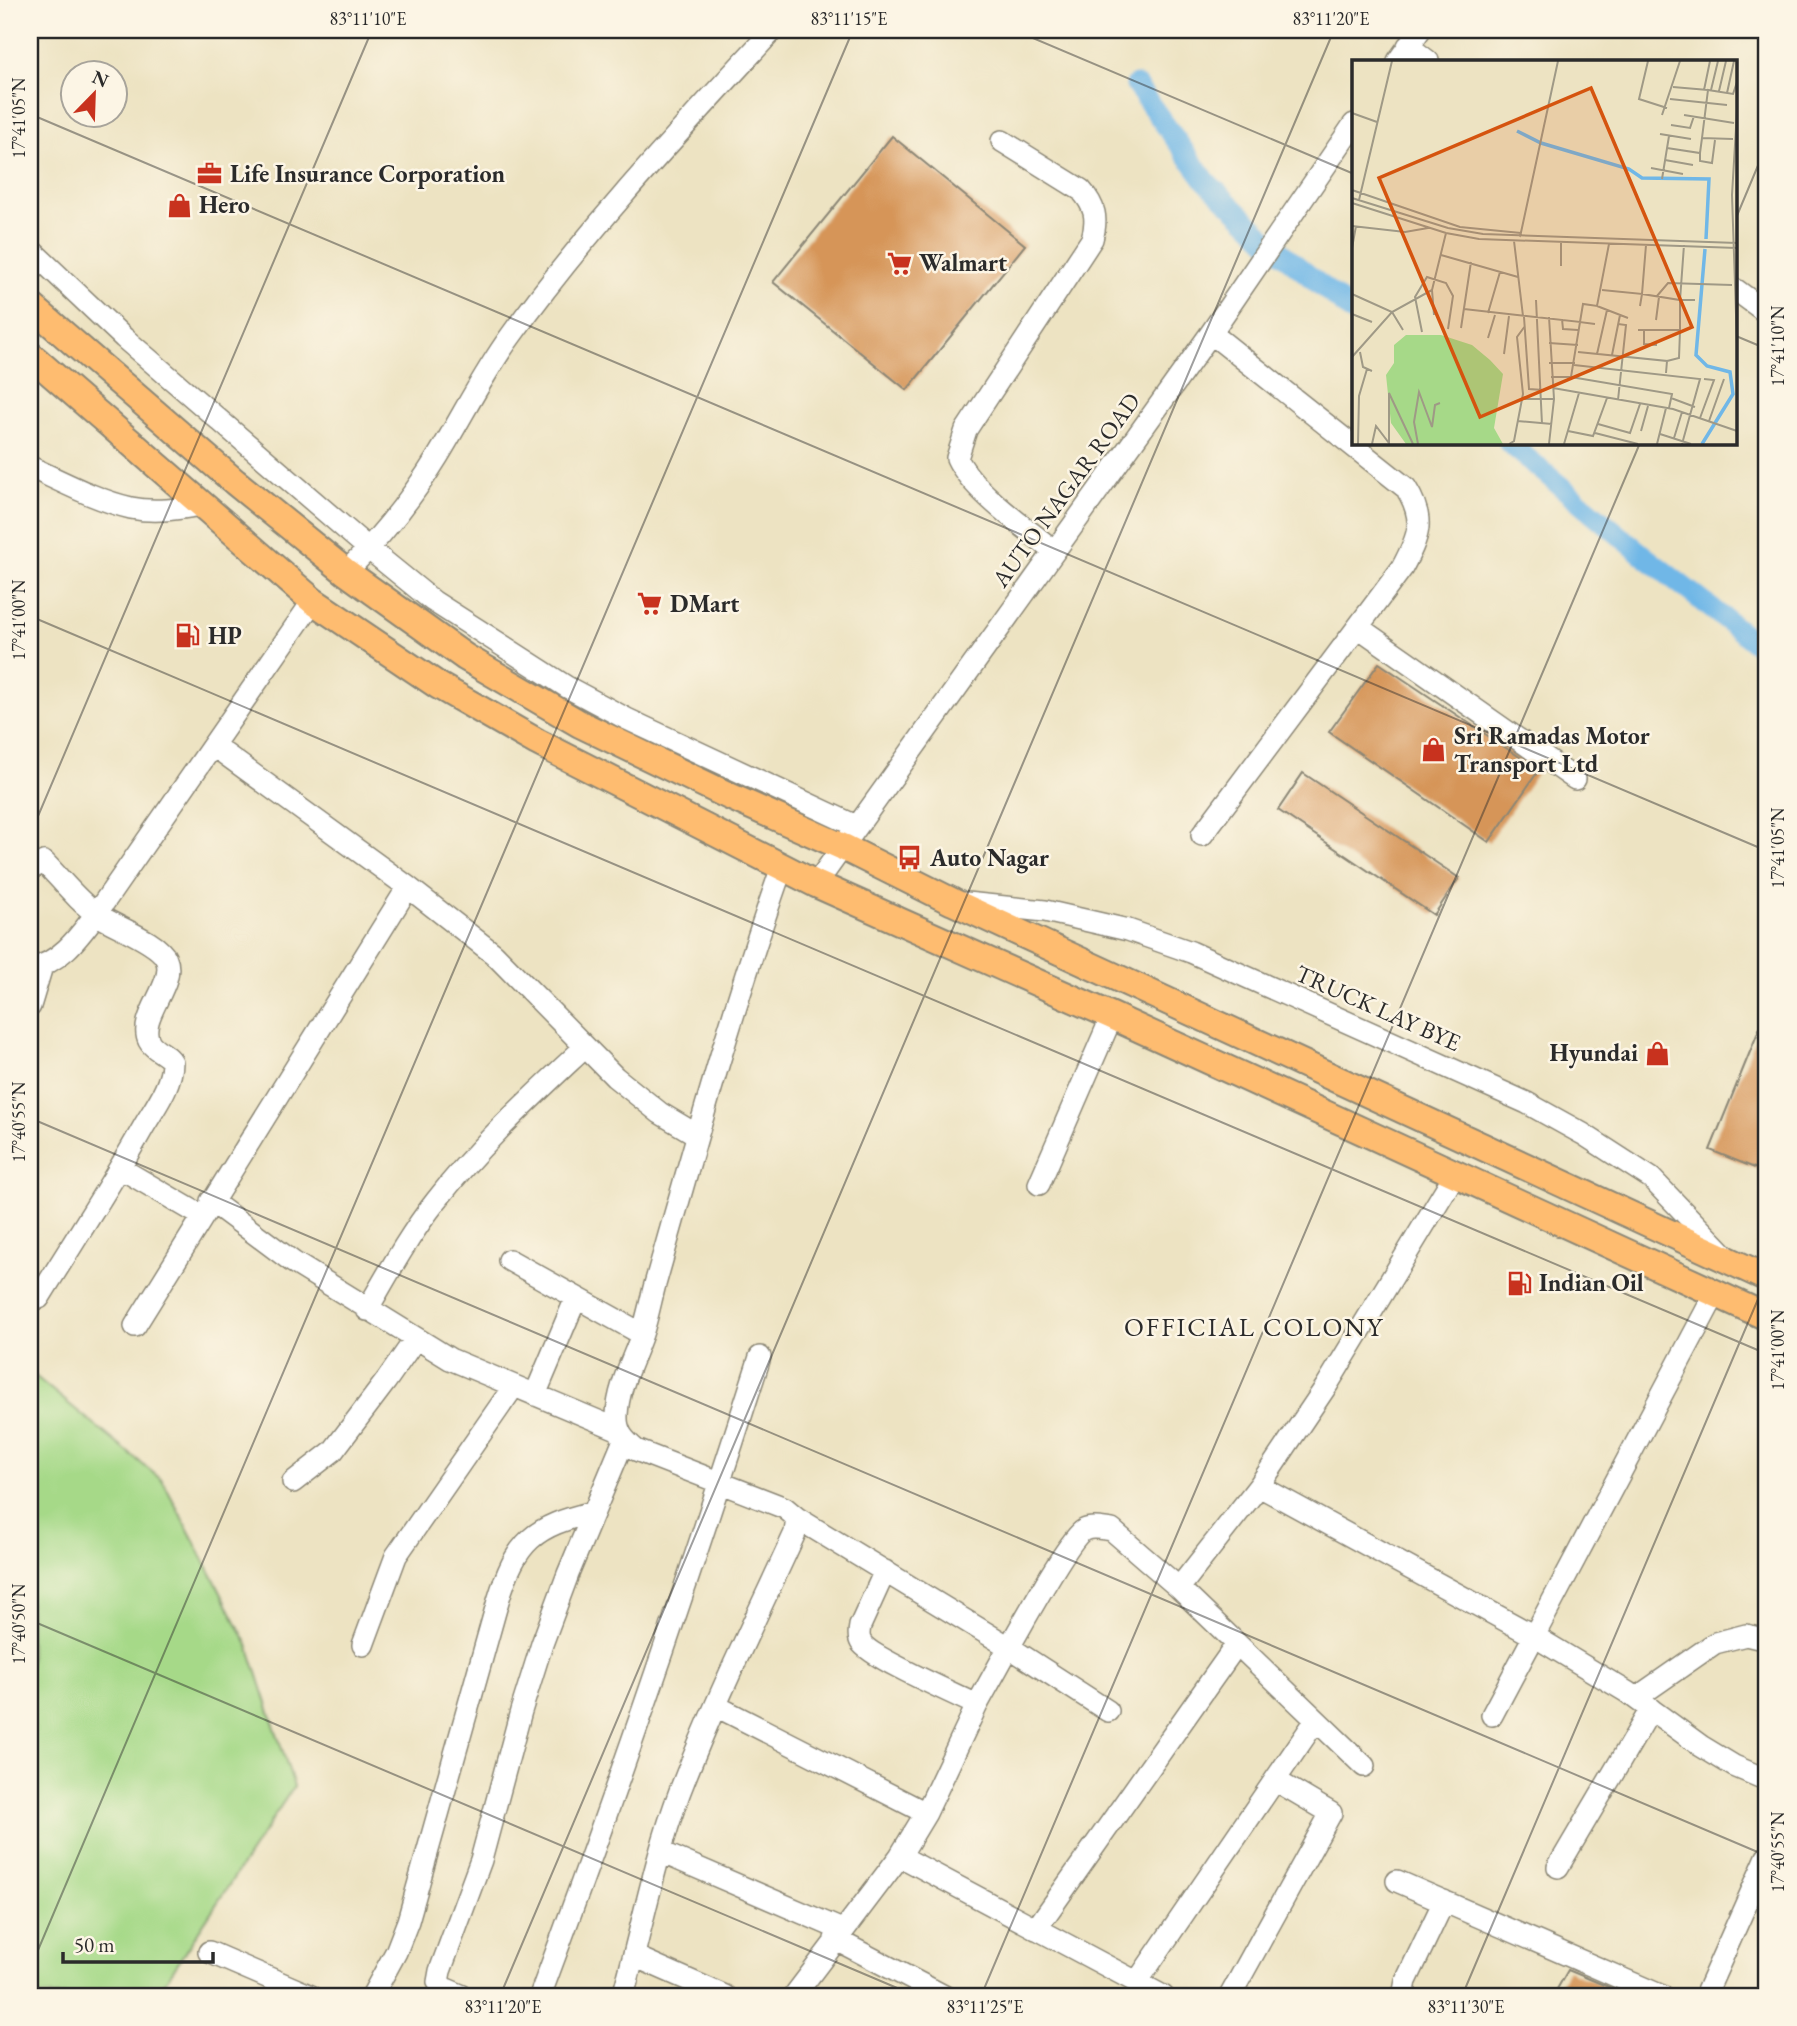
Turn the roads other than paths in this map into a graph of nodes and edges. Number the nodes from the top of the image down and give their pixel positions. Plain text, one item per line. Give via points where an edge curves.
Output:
1 (773, 30) edge
2 (1408, 46) edge
3 (1427, 60) edge
4 (1352, 127) edge
5 (1002, 141) dead end
6 (30, 249) edge
7 (1738, 291) edge
8 (30, 305) edge
9 (1767, 313) edge
10 (1211, 332) junction
11 (30, 355) edge
12 (30, 467) edge
13 (202, 505) junction
14 (369, 549) junction
15 (1054, 551) junction
16 (346, 572) junction
17 (313, 601) junction
18 (1358, 627) junction
19 (214, 746) junction
20 (1575, 779) dead end
21 (1202, 835) dead end
22 (850, 836) junction
23 (782, 867) junction
24 (30, 869) edge
25 (816, 884) junction
26 (408, 887) junction
27 (953, 902) junction
28 (96, 914) junction
29 (36, 968) edge
30 (30, 1006) edge
31 (1112, 1016) junction
32 (585, 1047) junction
33 (697, 1135) junction
34 (120, 1168) junction
35 (1455, 1174) junction
36 (1039, 1184) dead end
37 (206, 1209) junction
38 (509, 1260) dead end
39 (1733, 1263) junction
40 (1767, 1278) edge
41 (1714, 1294) junction
42 (39, 1298) dead end
43 (576, 1298) junction
44 (367, 1310) junction
45 (1767, 1317) edge
46 (135, 1326) dead end
47 (642, 1334) junction
48 (416, 1339) junction
49 (761, 1357) dead end
50 (514, 1386) junction
51 (535, 1395) junction
52 (621, 1434) junction
53 (293, 1482) dead end
54 (720, 1482) junction
55 (1259, 1486) junction
56 (594, 1511) junction
57 (797, 1518) junction
58 (885, 1571) junction
59 (1178, 1588) junction
60 (1534, 1636) junction
61 (1767, 1640) edge
62 (1237, 1644) junction
63 (363, 1645) dead end
64 (1009, 1647) junction
65 (1643, 1704) junction
66 (977, 1705) junction
67 (716, 1706) junction
68 (1108, 1711) dead end
69 (1492, 1715) dead end
70 (1316, 1720) junction
71 (1364, 1766) dead end
72 (1275, 1780) junction
73 (1767, 1780) edge
74 (926, 1813) junction
75 (660, 1852) junction
76 (900, 1856) junction
77 (1767, 1857) edge
78 (1558, 1867) dead end
79 (1397, 1881) dead end
80 (1444, 1901) junction
81 (1036, 1929) junction
82 (839, 1935) junction
83 (209, 1952) dead end
84 (634, 1956) junction
85 (1138, 1982) junction
86 (311, 1996) edge
87 (372, 1996) edge
88 (463, 1996) edge
89 (540, 1996) edge
90 (622, 1996) edge
91 (725, 1996) edge
92 (794, 1996) edge
93 (944, 1996) edge
94 (1163, 1996) edge
95 (1230, 1996) edge
96 (1403, 1996) edge
97 (1662, 1996) edge
98 (1705, 1996) edge

1 - 14 street via 633,184 531,310 414,492
2 - 3 street
4 - 10 street, AUTO NAGAR ROAD
5 - 15 street via 1081,190 1096,212 1096,226 1092,239 965,430 957,458 975,485
6 - 14 street via 124,338
7 - 9 street
8 - 16 main road
10 - 15 street, AUTO NAGAR ROAD
10 - 18 street via 1406,488 1414,502 1419,522 1416,542
11 - 13 main road
12 - 13 street via 133,509
13 - 17 main road
14 - 16 street
14 - 22 street via 433,601 567,687
15 - 22 street, AUTO NAGAR ROAD
16 - 22 main road via 466,657 580,724 730,796
17 - 19 street
17 - 23 main road via 439,685 537,742
18 - 20 street
18 - 21 street
19 - 26 street
19 - 28 street
22 - 25 street, AUTO NAGAR ROAD
22 - 27 main road
23 - 25 main road
23 - 33 street
24 - 28 street via 44,862
25 - 31 main road
26 - 32 street via 494,954
26 - 37 street
27 - 39 main road
27 - 39 street, TRUCK LAY BYE via 1045,911 1129,930 1191,952 1527,1103 1651,1178
28 - 29 street via 57,958
28 - 34 street via 155,947 168,968 146,1030 152,1045 173,1062 172,1070
29 - 30 street
31 - 35 main road
31 - 36 street
32 - 33 street via 636,1096
32 - 44 street via 454,1178 407,1241
33 - 47 street
34 - 37 street
34 - 42 street
35 - 41 main road
35 - 55 street via 1327,1385
37 - 44 street
37 - 46 street
38 - 43 street
39 - 40 main road
41 - 45 main road
41 - 60 street
43 - 47 street
43 - 51 street
44 - 48 street
47 - 52 street via 617,1412
48 - 50 street
48 - 53 street via 333,1451
49 - 54 street
50 - 51 street
50 - 63 street via 396,1556
51 - 52 street
52 - 54 street via 636,1450
52 - 56 street
54 - 57 street via 785,1508
54 - 89 street
55 - 59 street
55 - 60 street
56 - 87 street via 545,1528 511,1564 408,1921
56 - 88 street via 542,1644 481,1860 440,1971 440,1986
57 - 58 street
57 - 67 street via 795,1533
58 - 64 street
58 - 66 street via 860,1626 861,1643 876,1655
59 - 62 street
59 - 64 street via 1112,1530 1084,1530
60 - 65 street
60 - 69 street
61 - 65 street via 1746,1635 1715,1643
62 - 70 street
62 - 81 street
64 - 66 street
64 - 68 street
65 - 73 street via 1701,1746
65 - 78 street
66 - 74 street
67 - 74 street
67 - 75 street
70 - 71 street
70 - 72 street
72 - 85 street
72 - 95 street via 1331,1813
74 - 76 street
75 - 82 street
75 - 84 street
76 - 81 street
76 - 82 street
77 - 98 street
79 - 80 street
80 - 96 street
80 - 97 street
81 - 85 street
82 - 92 street
82 - 93 street
83 - 86 street
84 - 90 street
84 - 91 street
85 - 94 street

